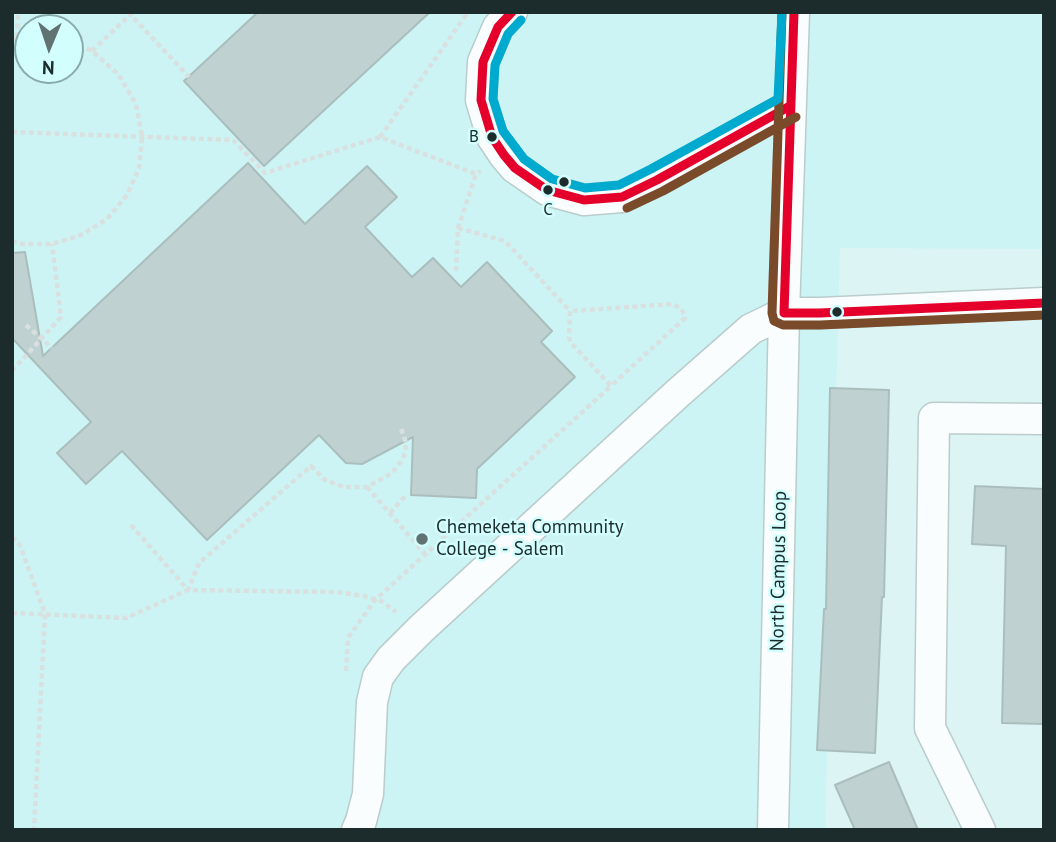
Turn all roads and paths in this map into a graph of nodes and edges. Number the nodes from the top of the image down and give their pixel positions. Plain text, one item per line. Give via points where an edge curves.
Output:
1 (131, 12) edge
2 (512, 12) edge
3 (793, 12) edge
4 (464, 13) edge
5 (84, 47) edge
6 (92, 51) junction
7 (189, 77) dead end
8 (790, 106) junction
9 (12, 132) edge
10 (142, 137) junction
11 (380, 137) junction
12 (505, 155) junction
13 (476, 174) junction
14 (458, 228) junction
15 (12, 241) edge
16 (52, 244) junction
17 (456, 271) dead end
18 (1044, 303) edge
19 (570, 311) junction
20 (784, 313) junction
21 (26, 325) dead end
22 (52, 348) dead end
23 (12, 371) edge
24 (611, 386) junction
25 (1044, 419) edge
26 (401, 429) dead end
27 (368, 487) junction
28 (407, 494) dead end
29 (390, 513) junction
30 (131, 525) dead end
31 (12, 537) edge
32 (425, 554) junction
33 (188, 590) junction
34 (375, 600) junction
35 (12, 613) edge
36 (45, 614) junction
37 (421, 629) junction
38 (346, 673) dead end
39 (34, 830) edge
40 (357, 830) edge
41 (773, 830) edge
42 (980, 830) edge

1 - 6 path
1 - 7 path, bridge
2 - 12 street via 498,27 483,62 481,100 492,137
3 - 8 street, North Campus Loop
4 - 11 path
5 - 6 path
6 - 10 path via 118,74 136,104
8 - 12 street via 622,197 584,200 547,190 515,169
8 - 20 street, North Campus Loop
9 - 10 path
10 - 11 path via 233,140 265,173
10 - 16 path via 139,167 127,195 107,219 82,235
11 - 13 path
12 - 13 path
13 - 14 path
14 - 17 path
14 - 19 path via 505,241
15 - 16 path
16 - 23 path via 61,317
18 - 20 street
19 - 24 path via 572,344
19 - 24 path via 673,304 683,312 685,318
20 - 37 street via 751,329 727,349
20 - 41 street, North Campus Loop
21 - 22 path, bridge
24 - 32 path
25 - 42 street via 934,418 930,728
26 - 27 path via 406,444 402,460
27 - 29 path
27 - 33 path via 344,487 325,480 311,466 199,563
28 - 29 path
29 - 32 path
30 - 33 path
31 - 36 path via 20,545
32 - 34 path
33 - 34 path via 337,592
33 - 36 path via 126,618
34 - 37 path
34 - 38 path via 348,638
35 - 36 path
36 - 39 path
37 - 40 street via 378,677 372,702 368,794

